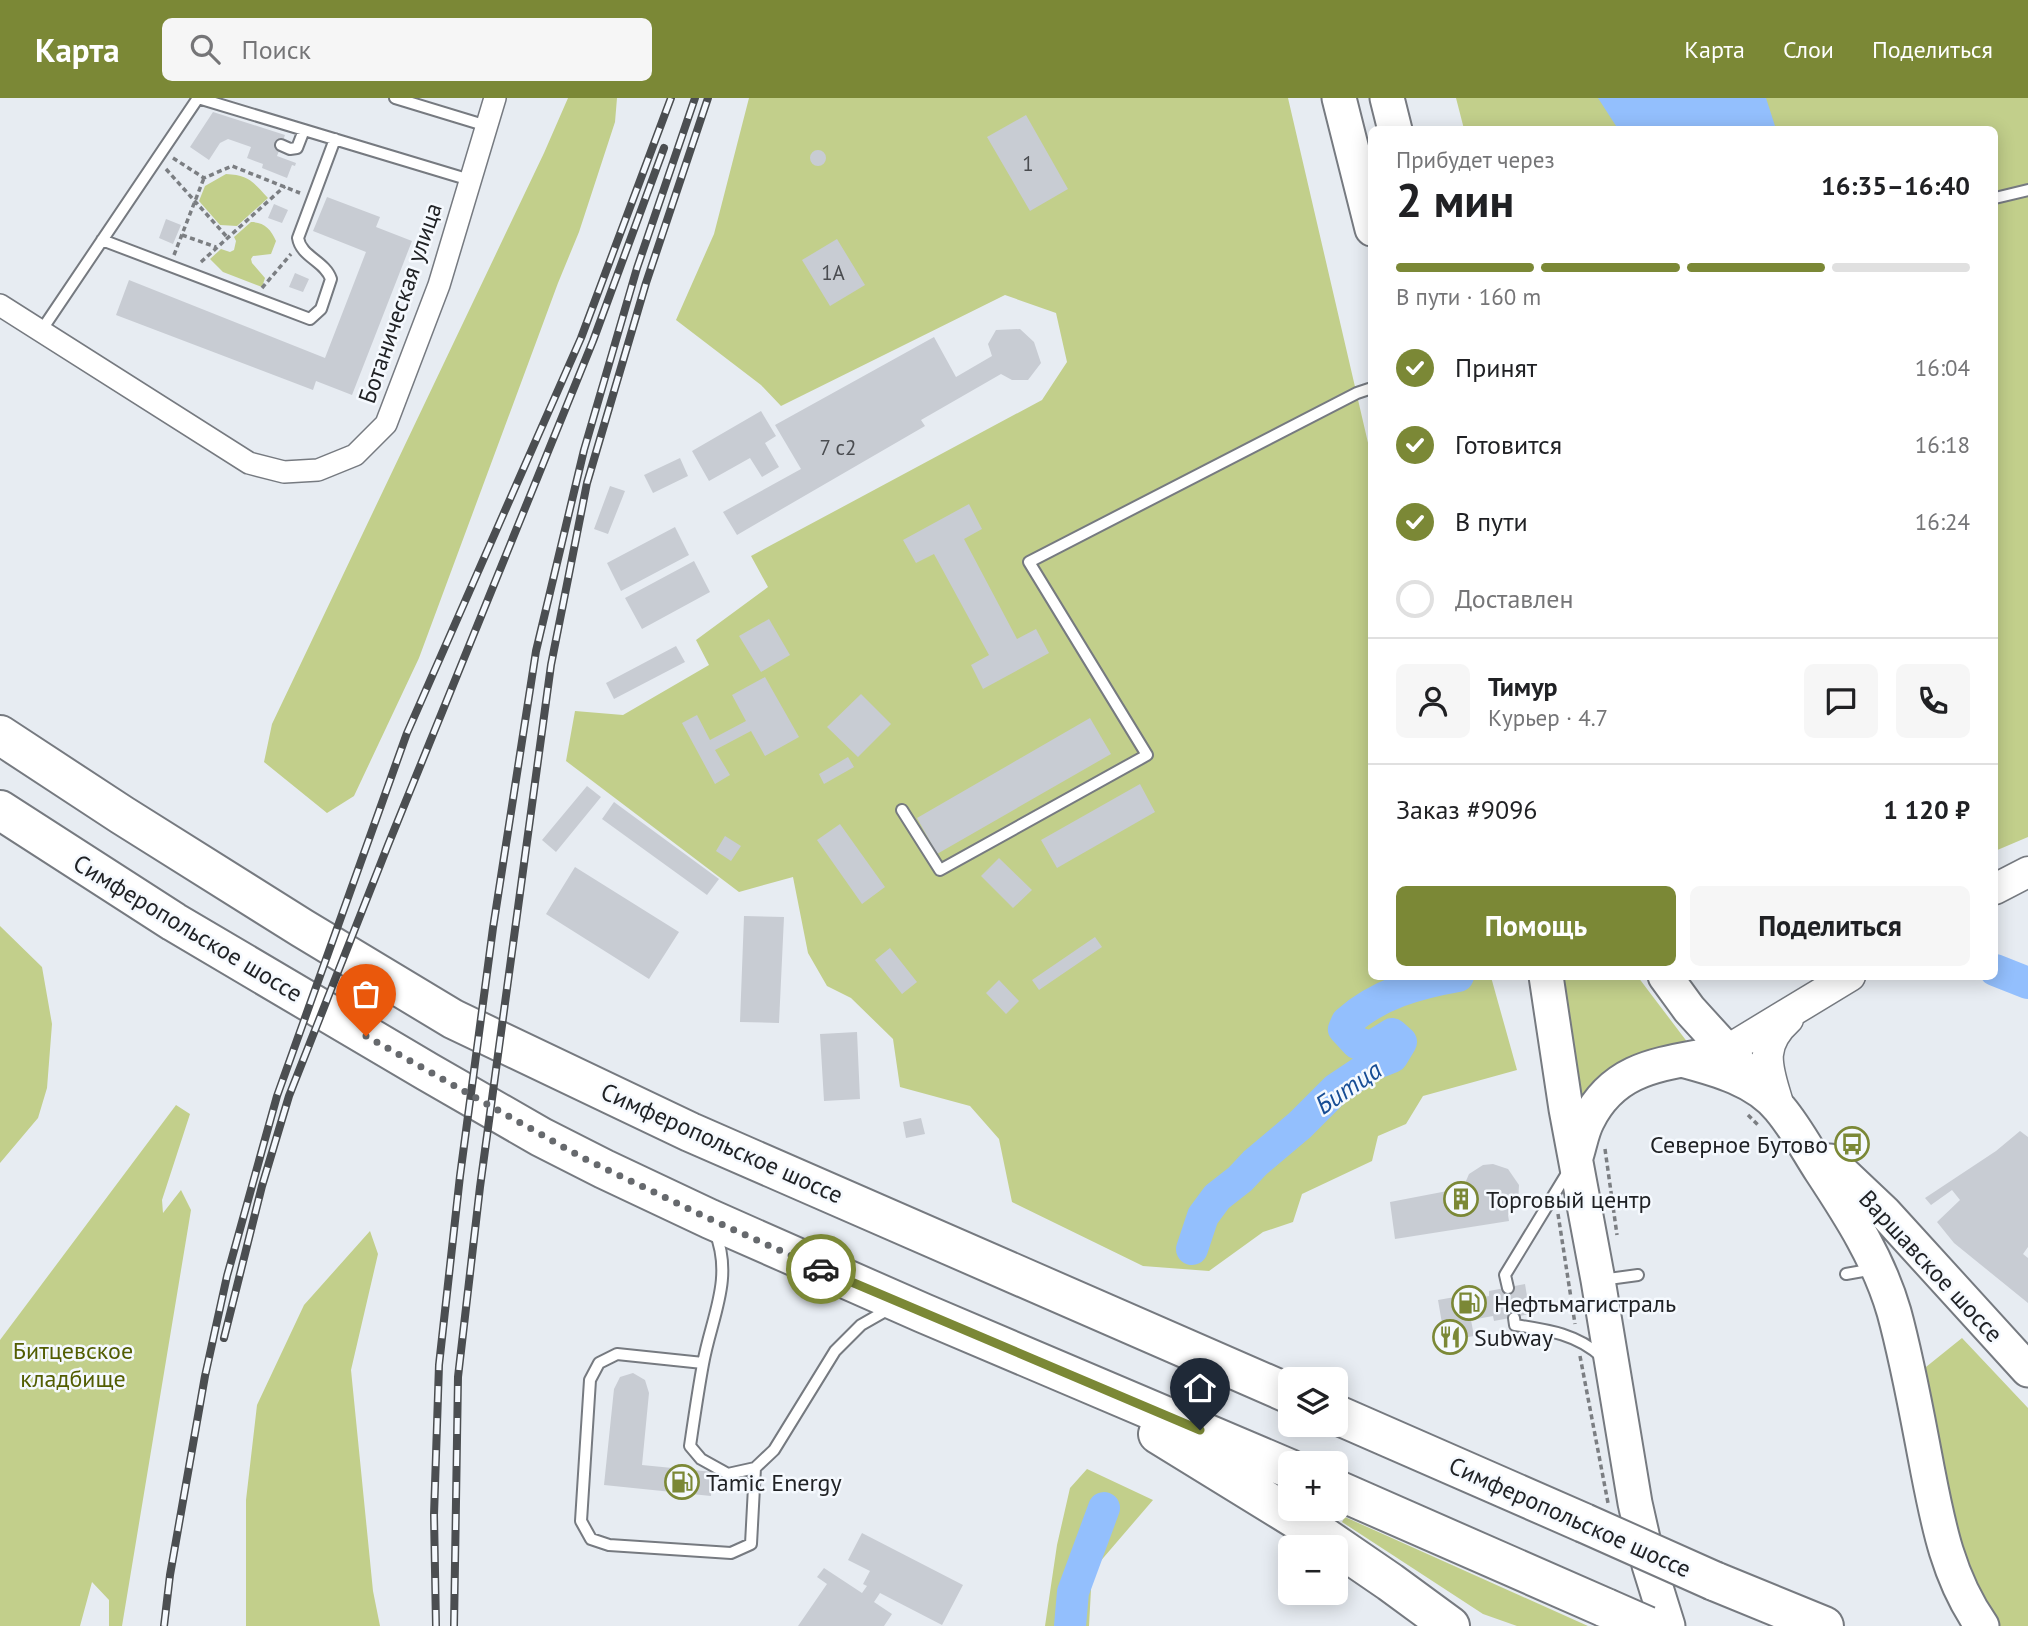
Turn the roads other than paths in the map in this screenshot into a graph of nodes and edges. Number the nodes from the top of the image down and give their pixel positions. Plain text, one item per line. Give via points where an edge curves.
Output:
1 (198, 98) edge
2 (395, 98) edge
3 (495, 98) edge
4 (1339, 98) edge
5 (1387, 98) edge
6 (487, 126) junction
7 (1394, 126) edge
8 (304, 130) junction
9 (335, 139) junction
10 (281, 145) dead end
11 (470, 180) junction
12 (2028, 190) edge
13 (1998, 197) edge
14 (1368, 213) edge
15 (102, 240) junction
16 (0, 304) edge
17 (41, 331) junction
18 (1368, 389) edge
19 (0, 735) edge
20 (0, 810) edge
21 (902, 810) dead end
22 (2028, 872) edge
23 (1998, 887) edge
24 (1547, 980) edge
25 (1668, 980) edge
26 (1844, 980) edge
27 (1804, 1005) junction
28 (1726, 1051) junction
29 (1682, 1060) junction
30 (1774, 1121) junction
31 (1590, 1151) junction
32 (710, 1219) junction
33 (1879, 1268) junction
34 (1846, 1274) dead end
35 (1638, 1275) dead end
36 (1598, 1280) junction
37 (1949, 1280) junction
38 (1508, 1287) dead end
39 (911, 1308) junction
40 (1514, 1318) dead end
41 (2028, 1348) edge
42 (703, 1363) junction
43 (1613, 1366) junction
44 (2028, 1370) edge
45 (1278, 1389) edge
46 (1348, 1420) edge
47 (1278, 1464) edge
48 (755, 1468) junction
49 (1348, 1495) edge
50 (1714, 1581) junction
51 (1450, 1626) edge
52 (1647, 1626) edge
53 (1668, 1626) edge
54 (1803, 1626) edge
55 (1824, 1626) edge
56 (1982, 1626) edge

1 - 8 lane
1 - 15 lane
2 - 6 lane
3 - 6 street, Ботаническая улица
4 - 14 main road
5 - 7 main road
6 - 11 street, Ботаническая улица
8 - 9 lane
8 - 10 lane via 297,148
9 - 11 lane
9 - 15 lane via 298,238 331,279 321,309 310,319
11 - 17 street, Ботаническая улица via 439,285 386,424 355,455 318,470 284,472 249,463
12 - 13 lane
15 - 17 lane
16 - 17 street, Ботаническая улица
18 - 21 lane via 1028,562 1147,755 940,870
19 - 45 highway, Симферопольское шоссе via 302,929 453,1019 690,1132
20 - 32 highway, Симферопольское шоссе via 174,922 410,1062 541,1137
22 - 23 street
24 - 31 main road
25 - 28 main road, Варшавское шоссе
26 - 27 street
27 - 28 street
27 - 30 street via 1768,1043
28 - 29 main road
28 - 30 main road, Варшавское шоссе
29 - 30 main road via 1740,1079
29 - 31 main road via 1645,1068 1613,1089 1587,1122
30 - 33 main road via 1844,1207
30 - 37 main road, Варшавское шоссе
31 - 36 main road
31 - 38 lane via 1505,1275
32 - 39 highway, Симферопольское шоссе
32 - 42 lane via 723,1250 723,1285
33 - 34 lane
33 - 56 main road via 1909,1375 1949,1564
35 - 36 lane
36 - 43 main road
37 - 41 main road
37 - 44 main road, Варшавское шоссе
39 - 47 highway, Симферопольское шоссе
39 - 48 lane via 861,1325 835,1351 774,1450
39 - 51 highway via 1163,1436 1317,1532
40 - 43 lane via 1515,1325 1587,1343
42 - 48 lane via 690,1446 702,1459 729,1474
42 - 48 lane via 617,1354 599,1363 590,1380 581,1521 591,1539 609,1545 731,1553 751,1544
43 - 53 main road via 1638,1516
46 - 50 highway, Симферопольское шоссе, bridge
49 - 52 highway, bridge
50 - 54 main road, Симферопольское шоссе
50 - 55 highway

